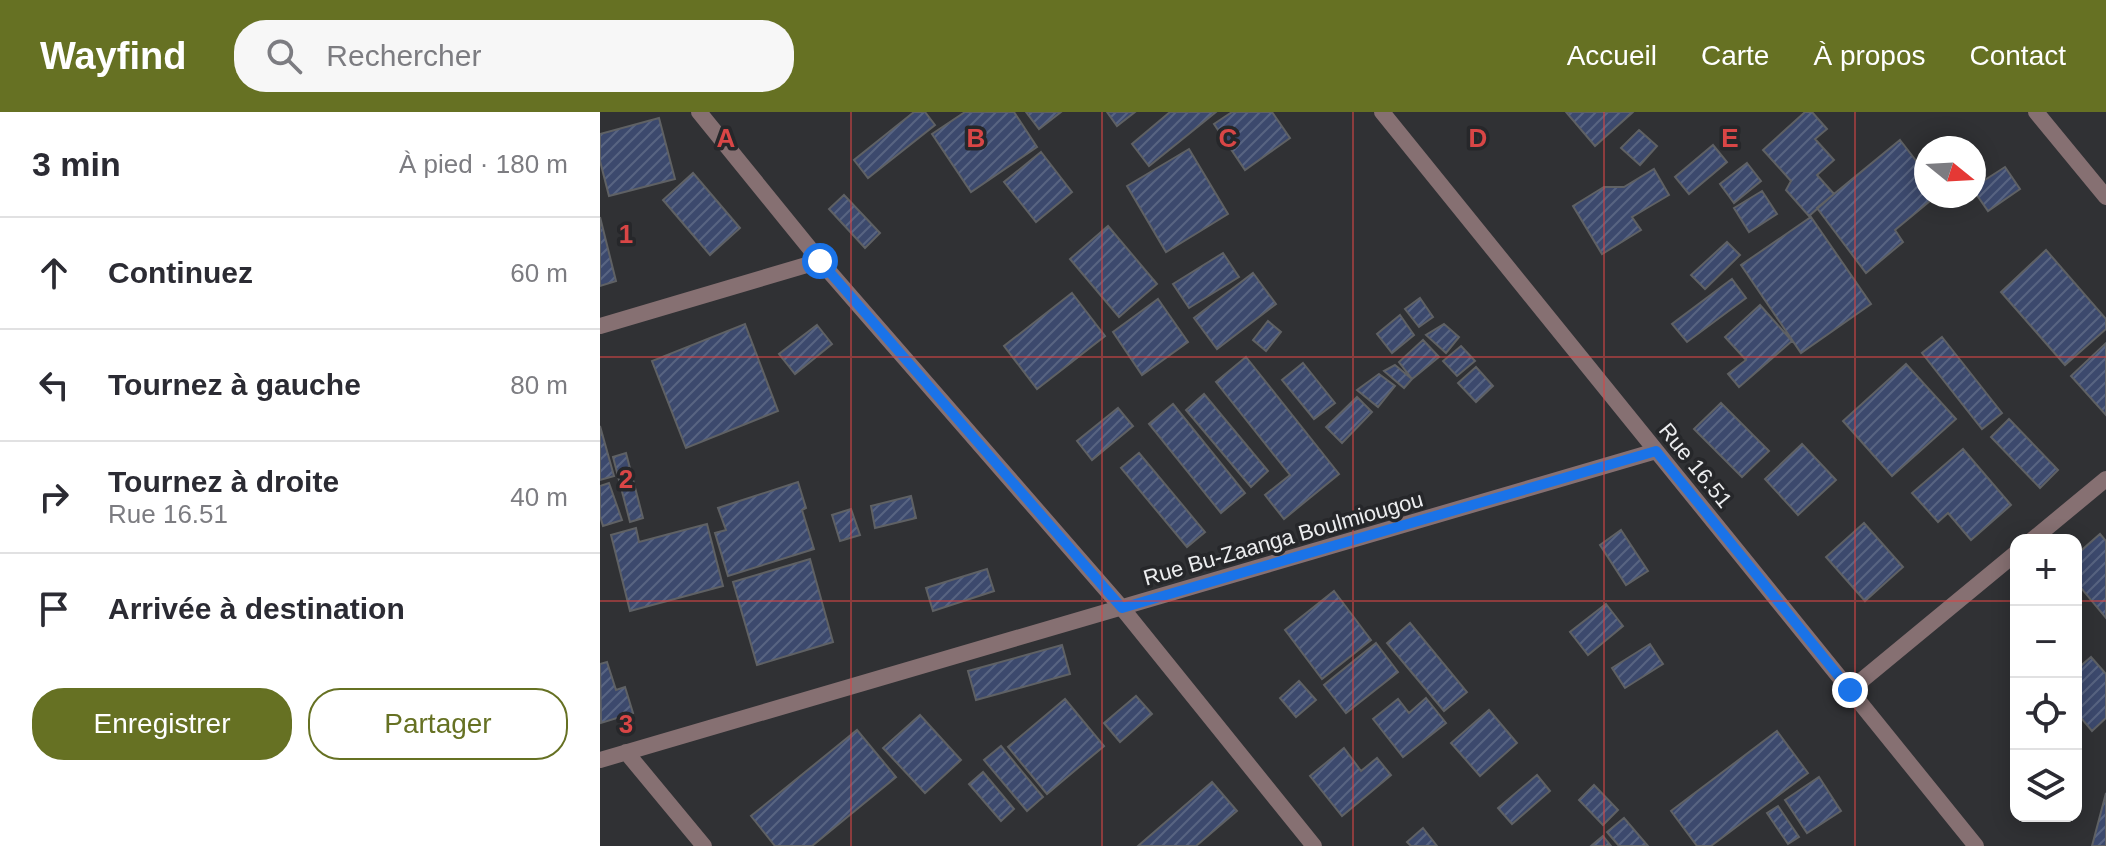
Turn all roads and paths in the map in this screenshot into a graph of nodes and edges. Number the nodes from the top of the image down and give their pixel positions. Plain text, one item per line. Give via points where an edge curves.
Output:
1 (699, 112) edge
2 (1382, 112) edge
3 (2036, 112) edge
4 (2106, 197) edge
5 (820, 261) junction
6 (600, 326) edge
7 (1656, 451) junction
8 (2106, 479) edge
9 (2039, 534) edge
10 (2010, 558) edge
11 (1122, 608) junction
12 (1850, 690) junction
13 (626, 752) junction
14 (600, 760) edge
15 (704, 846) edge
16 (1314, 846) edge
17 (1976, 846) edge

1 - 5 street
2 - 7 street, Rue 16.51
3 - 4 street
5 - 6 street
5 - 11 street
7 - 11 street, Rue Bu-Zaanga Boulmiougou
7 - 12 street, Rue 16.51
8 - 9 street
10 - 12 street
11 - 13 street, Rue Bu-Zaanga Boulmiougou
11 - 16 street
12 - 17 street, Rue 16.51
13 - 14 street, Rue Bu-Zaanga Boulmiougou
13 - 15 street

